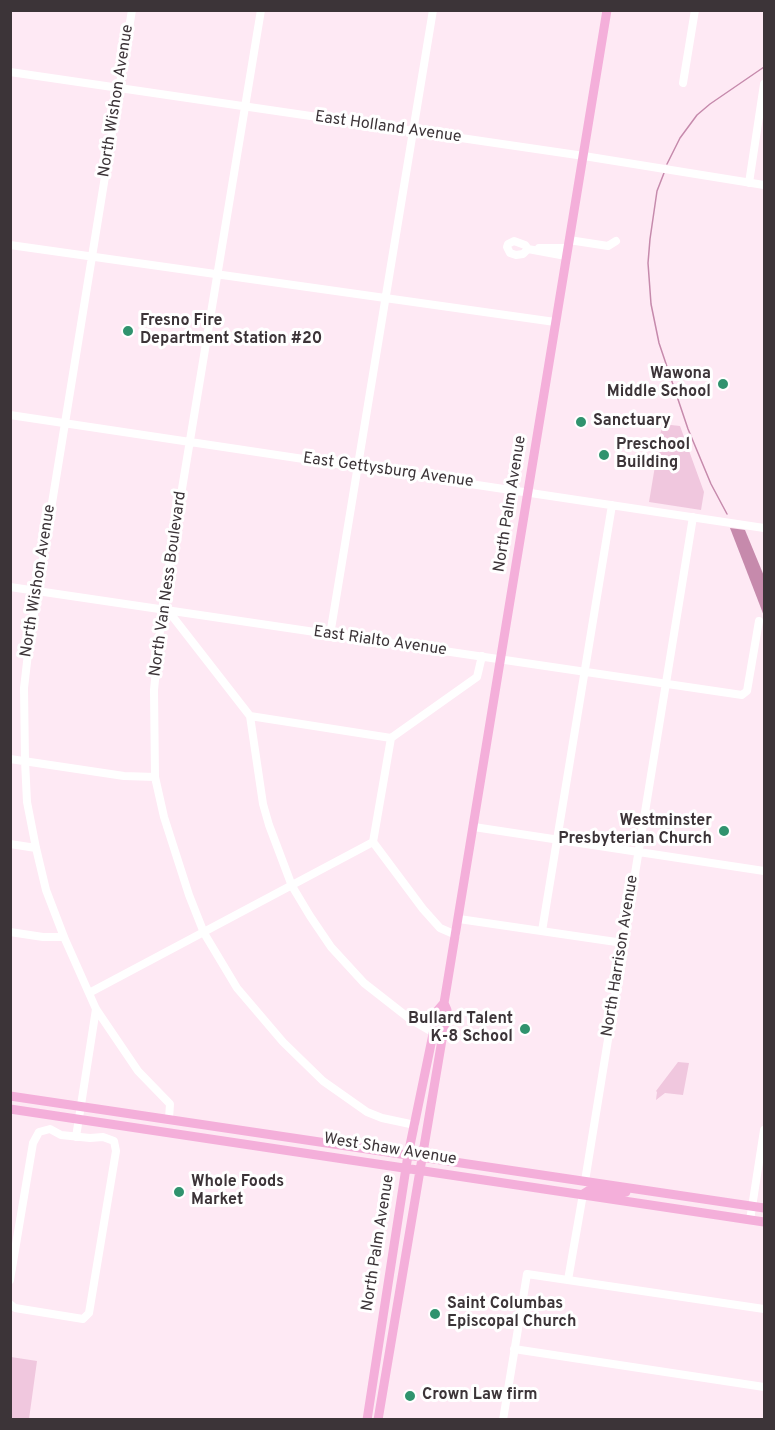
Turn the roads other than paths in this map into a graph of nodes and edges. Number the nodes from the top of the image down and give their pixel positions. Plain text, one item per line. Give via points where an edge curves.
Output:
1 (132, 10) edge
2 (261, 10) edge
3 (433, 10) edge
4 (607, 10) edge
5 (695, 10) edge
6 (10, 72) edge
7 (683, 83) dead end
8 (765, 84) edge
9 (119, 88) junction
10 (245, 107) junction
11 (413, 132) junction
12 (584, 156) junction
13 (749, 183) junction
14 (765, 185) edge
15 (616, 241) dead end
16 (10, 244) edge
17 (568, 248) junction
18 (532, 249) dead end
19 (91, 256) junction
20 (218, 275) junction
21 (387, 298) junction
22 (555, 322) junction
23 (10, 415) edge
24 (64, 424) junction
25 (191, 443) junction
26 (358, 467) junction
27 (529, 492) junction
28 (612, 505) junction
29 (693, 517) junction
30 (765, 528) edge
31 (10, 587) edge
32 (37, 591) junction
33 (162, 610) junction
34 (759, 621) dead end
35 (330, 635) junction
36 (482, 656) junction
37 (501, 659) junction
38 (585, 673) junction
39 (666, 685) junction
40 (250, 716) junction
41 (391, 738) junction
42 (10, 759) edge
43 (25, 761) junction
44 (155, 777) junction
45 (474, 827) junction
46 (558, 840) junction
47 (374, 842) junction
48 (10, 844) edge
49 (36, 848) junction
50 (639, 853) junction
51 (765, 872) edge
52 (292, 886) junction
53 (459, 918) junction
54 (542, 931) junction
55 (10, 932) edge
56 (204, 933) junction
57 (456, 935) junction
58 (64, 937) junction
59 (623, 943) junction
60 (89, 993) junction
61 (444, 1003) junction
62 (96, 1009) junction
63 (434, 1033) junction
64 (10, 1096) edge
65 (80, 1107) junction
66 (10, 1108) edge
67 (78, 1119) junction
68 (169, 1119) junction
69 (415, 1125) junction
70 (765, 1130) edge
71 (275, 1135) junction
72 (76, 1137) junction
73 (213, 1139) junction
74 (408, 1155) junction
75 (422, 1157) junction
76 (406, 1167) junction
77 (420, 1170) junction
78 (585, 1181) junction
79 (550, 1190) junction
80 (641, 1190) junction
81 (583, 1194) junction
82 (752, 1207) junction
83 (765, 1208) edge
84 (750, 1220) junction
85 (765, 1222) edge
86 (10, 1280) edge
87 (568, 1280) junction
88 (10, 1304) edge
89 (765, 1309) edge
90 (514, 1349) junction
91 (765, 1387) edge
92 (373, 1388) junction
93 (368, 1419) edge
94 (374, 1419) edge
95 (378, 1419) edge
96 (503, 1419) edge

1 - 9 street, North Wishon Avenue
2 - 10 street, North Van Ness Boulevard
3 - 11 street
4 - 12 main road, North Palm Avenue
5 - 7 street
6 - 9 street, East Holland Avenue
8 - 13 street
9 - 10 street, East Holland Avenue
9 - 19 street, North Wishon Avenue
10 - 11 street, East Holland Avenue
10 - 20 street, North Van Ness Boulevard
11 - 12 street, East Holland Avenue
11 - 21 street
12 - 13 street, East Holland Avenue
12 - 17 main road, North Palm Avenue
13 - 14 street, East Holland Avenue
15 - 17 street via 608,246
16 - 19 street
17 - 18 street
17 - 22 main road, North Palm Avenue
19 - 20 street
19 - 24 street, North Wishon Avenue
20 - 21 street
20 - 25 street, North Van Ness Boulevard
21 - 22 street
21 - 26 street
22 - 27 main road, North Palm Avenue
23 - 24 street, East Gettysburg Avenue
24 - 25 street, East Gettysburg Avenue
24 - 32 street, North Wishon Avenue
25 - 26 street, East Gettysburg Avenue
25 - 33 street, North Van Ness Boulevard
26 - 27 street, East Gettysburg Avenue
26 - 35 street
27 - 28 street, East Gettysburg Avenue
27 - 37 main road, North Palm Avenue
28 - 29 street, East Gettysburg Avenue
28 - 38 street
29 - 30 street, East Gettysburg Avenue
29 - 39 street, North Harrison Avenue
31 - 32 street, East Rialto Avenue
32 - 33 street, East Rialto Avenue
32 - 43 street, North Wishon Avenue via 24,688
33 - 35 street, East Rialto Avenue
33 - 40 street via 173,617
33 - 44 street, North Van Ness Boulevard via 154,690
34 - 39 street, East Rialto Avenue via 747,691 742,695
35 - 36 street, East Rialto Avenue
36 - 37 street, East Rialto Avenue
36 - 41 street via 477,677
37 - 38 street, East Rialto Avenue
37 - 45 main road, North Palm Avenue
38 - 39 street, East Rialto Avenue
38 - 46 street
39 - 50 street, North Harrison Avenue
40 - 41 street
40 - 52 street via 263,804
41 - 47 street
42 - 43 street
43 - 44 street
43 - 49 street, North Wishon Avenue via 27,802
44 - 56 street, North Van Ness Boulevard via 177,858
45 - 46 street
45 - 53 main road, North Palm Avenue
46 - 50 street
46 - 54 street
47 - 52 street
47 - 57 street via 440,928
48 - 49 street
49 - 58 street, North Wishon Avenue via 46,890
50 - 51 street
50 - 59 street, North Harrison Avenue
52 - 56 street
52 - 63 street via 331,947 355,975
53 - 54 street
53 - 57 main road, North Palm Avenue
54 - 59 street
55 - 58 street
56 - 60 street
56 - 69 street, North Van Ness Boulevard via 237,988 302,1062 367,1112
57 - 61 main road, North Palm Avenue
58 - 60 street, North Wishon Avenue
59 - 78 street, North Harrison Avenue
60 - 62 street, North Wishon Avenue
61 - 63 main road, North Palm Avenue via 438,1010
61 - 75 main road, North Palm Avenue via 447,1010
62 - 65 street
62 - 68 street, North Wishon Avenue via 138,1071 170,1104
63 - 69 main road, North Palm Avenue
64 - 65 main road, West Shaw Avenue
65 - 67 street
65 - 68 main road, West Shaw Avenue
66 - 67 main road, West Shaw Avenue
67 - 72 street
67 - 73 main road, West Shaw Avenue
68 - 71 main road, West Shaw Avenue
69 - 74 main road, North Palm Avenue
70 - 82 street
71 - 73 main road via 262,1140 222,1134
71 - 74 main road, West Shaw Avenue
72 - 86 street via 50,1129 39,1132 33,1143
72 - 88 street via 103,1137 114,1141 116,1151 89,1313 83,1319
73 - 76 main road, West Shaw Avenue
74 - 75 main road, West Shaw Avenue
74 - 76 main road, North Palm Avenue
75 - 77 main road, North Palm Avenue
75 - 78 main road, West Shaw Avenue
76 - 77 main road, West Shaw Avenue
76 - 92 main road, North Palm Avenue
77 - 79 main road, West Shaw Avenue
77 - 95 main road, North Palm Avenue
78 - 79 main road via 579,1188 556,1184
78 - 80 main road, West Shaw Avenue
79 - 81 main road, West Shaw Avenue
80 - 81 main road via 591,1190
80 - 82 main road, West Shaw Avenue
81 - 84 main road, West Shaw Avenue
81 - 87 street
82 - 83 main road, West Shaw Avenue
82 - 84 street
84 - 85 main road, West Shaw Avenue
87 - 89 street
87 - 90 street via 527,1274
90 - 91 street
90 - 96 street
92 - 93 main road, North Palm Avenue
92 - 94 main road via 377,1396

